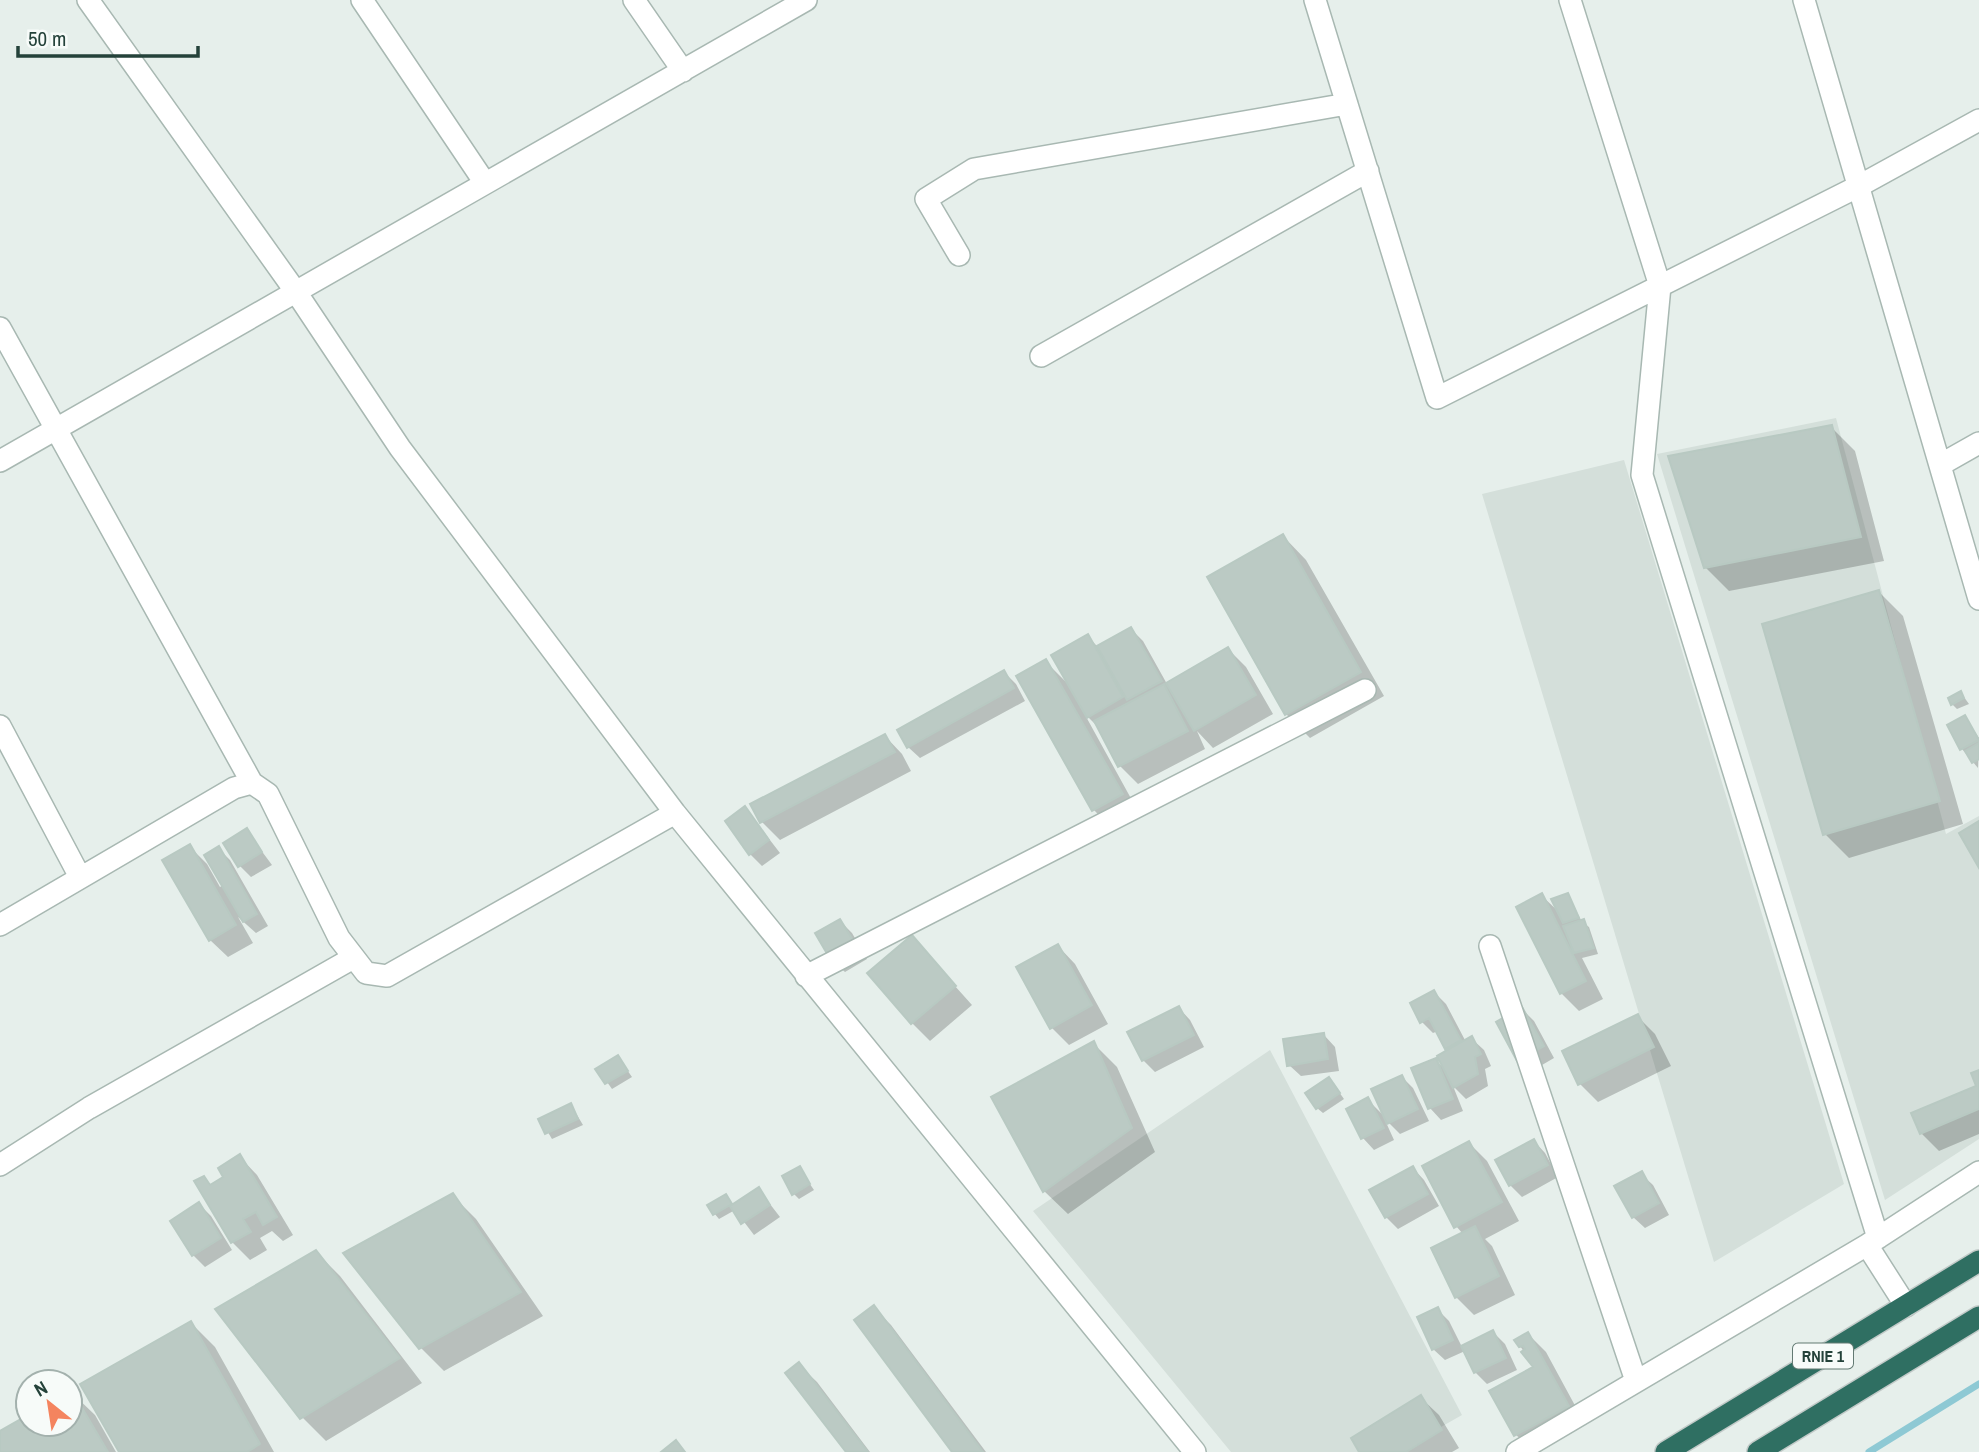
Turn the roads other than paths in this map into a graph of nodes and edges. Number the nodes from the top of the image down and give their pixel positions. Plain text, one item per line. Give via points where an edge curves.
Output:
1 (88, 0) edge
2 (362, 0) edge
3 (634, 0) edge
4 (806, 0) edge
5 (1315, 0) edge
6 (1570, 0) edge
7 (1804, 0) edge
8 (683, 71) junction
9 (1347, 104) junction
10 (1979, 120) edge
11 (1368, 171) junction
12 (485, 184) junction
13 (1859, 186) junction
14 (959, 255) dead end
15 (1660, 286) junction
16 (296, 292) junction
17 (0, 328) edge
18 (1041, 356) dead end
19 (56, 429) junction
20 (1979, 443) edge
21 (0, 461) edge
22 (1940, 465) junction
23 (1979, 598) edge
24 (1365, 690) dead end
25 (0, 726) edge
26 (252, 783) junction
27 (675, 813) junction
28 (80, 877) junction
29 (0, 925) edge
30 (1490, 946) dead end
31 (353, 958) junction
32 (806, 976) junction
33 (0, 1164) edge
34 (1979, 1172) edge
35 (1872, 1242) junction
36 (1979, 1261) edge
37 (1906, 1306) junction
38 (1979, 1317) edge
39 (1636, 1381) junction
40 (1195, 1452) edge
41 (1517, 1452) edge
42 (1667, 1452) edge
43 (1758, 1452) edge

1 - 16 street
2 - 12 street
3 - 8 street
4 - 8 street
5 - 9 street
6 - 15 street
7 - 13 street
8 - 12 street
9 - 11 street
9 - 14 street via 974,169 926,199
10 - 13 street
11 - 15 street via 1437,398
11 - 18 street
12 - 16 street
13 - 15 street
13 - 22 street
15 - 35 street via 1642,475
16 - 19 street
16 - 27 street via 400,448
17 - 19 street
19 - 21 street
19 - 26 street
20 - 22 street
22 - 23 street
24 - 32 street
25 - 28 street
26 - 28 street via 234,788
26 - 31 street via 268,794
27 - 31 street via 387,976 366,974
27 - 32 street
28 - 29 street
30 - 39 street
31 - 33 street via 89,1108
32 - 40 street
34 - 35 street
35 - 37 street
35 - 39 street
36 - 37 highway, RNIE 1
37 - 42 highway, RNIE 1
38 - 43 highway, RNIE 1
39 - 41 street

